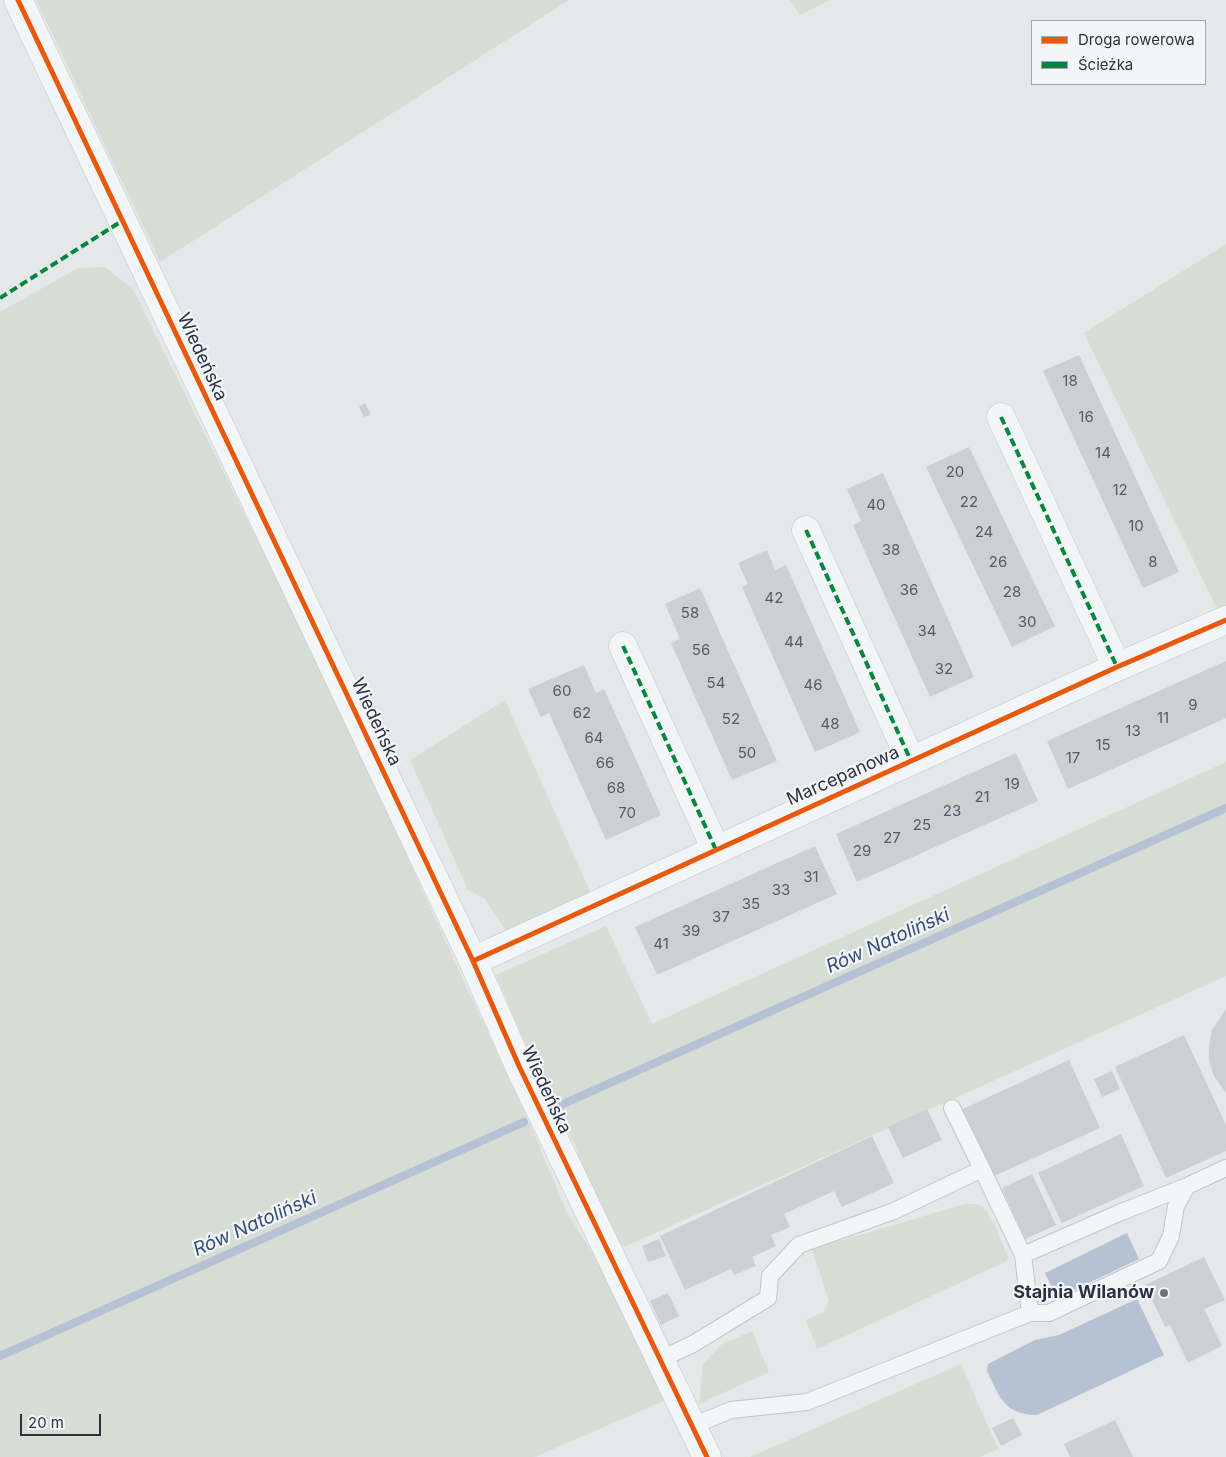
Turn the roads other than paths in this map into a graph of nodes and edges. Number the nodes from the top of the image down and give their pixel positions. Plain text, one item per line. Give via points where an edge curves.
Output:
1 (18, 0) edge
2 (1001, 417) dead end
3 (806, 530) dead end
4 (1226, 620) edge
5 (623, 646) dead end
6 (1117, 667) junction
7 (911, 761) junction
8 (716, 850) junction
9 (473, 960) junction
10 (952, 1108) dead end
11 (982, 1168) junction
12 (1226, 1168) edge
13 (1187, 1186) junction
14 (1023, 1255) junction
15 (1030, 1313) junction
16 (659, 1360) junction
17 (692, 1426) junction
18 (707, 1457) edge

1 - 9 street, Wiedeńska
2 - 6 street
3 - 7 street
4 - 6 street, Marcepanowa
5 - 8 street
6 - 7 street, Marcepanowa
7 - 8 street, Marcepanowa
8 - 9 street, Marcepanowa
9 - 16 street, Wiedeńska via 519,1066
10 - 11 lane
11 - 14 lane
11 - 16 lane via 894,1211 799,1245 770,1276 768,1298 693,1344
12 - 13 lane
13 - 14 lane
13 - 15 lane via 1176,1206 1171,1236 1160,1260 1049,1313
14 - 15 lane
15 - 17 lane via 807,1402 731,1410
16 - 17 street, Wiedeńska
17 - 18 street, Wiedeńska

